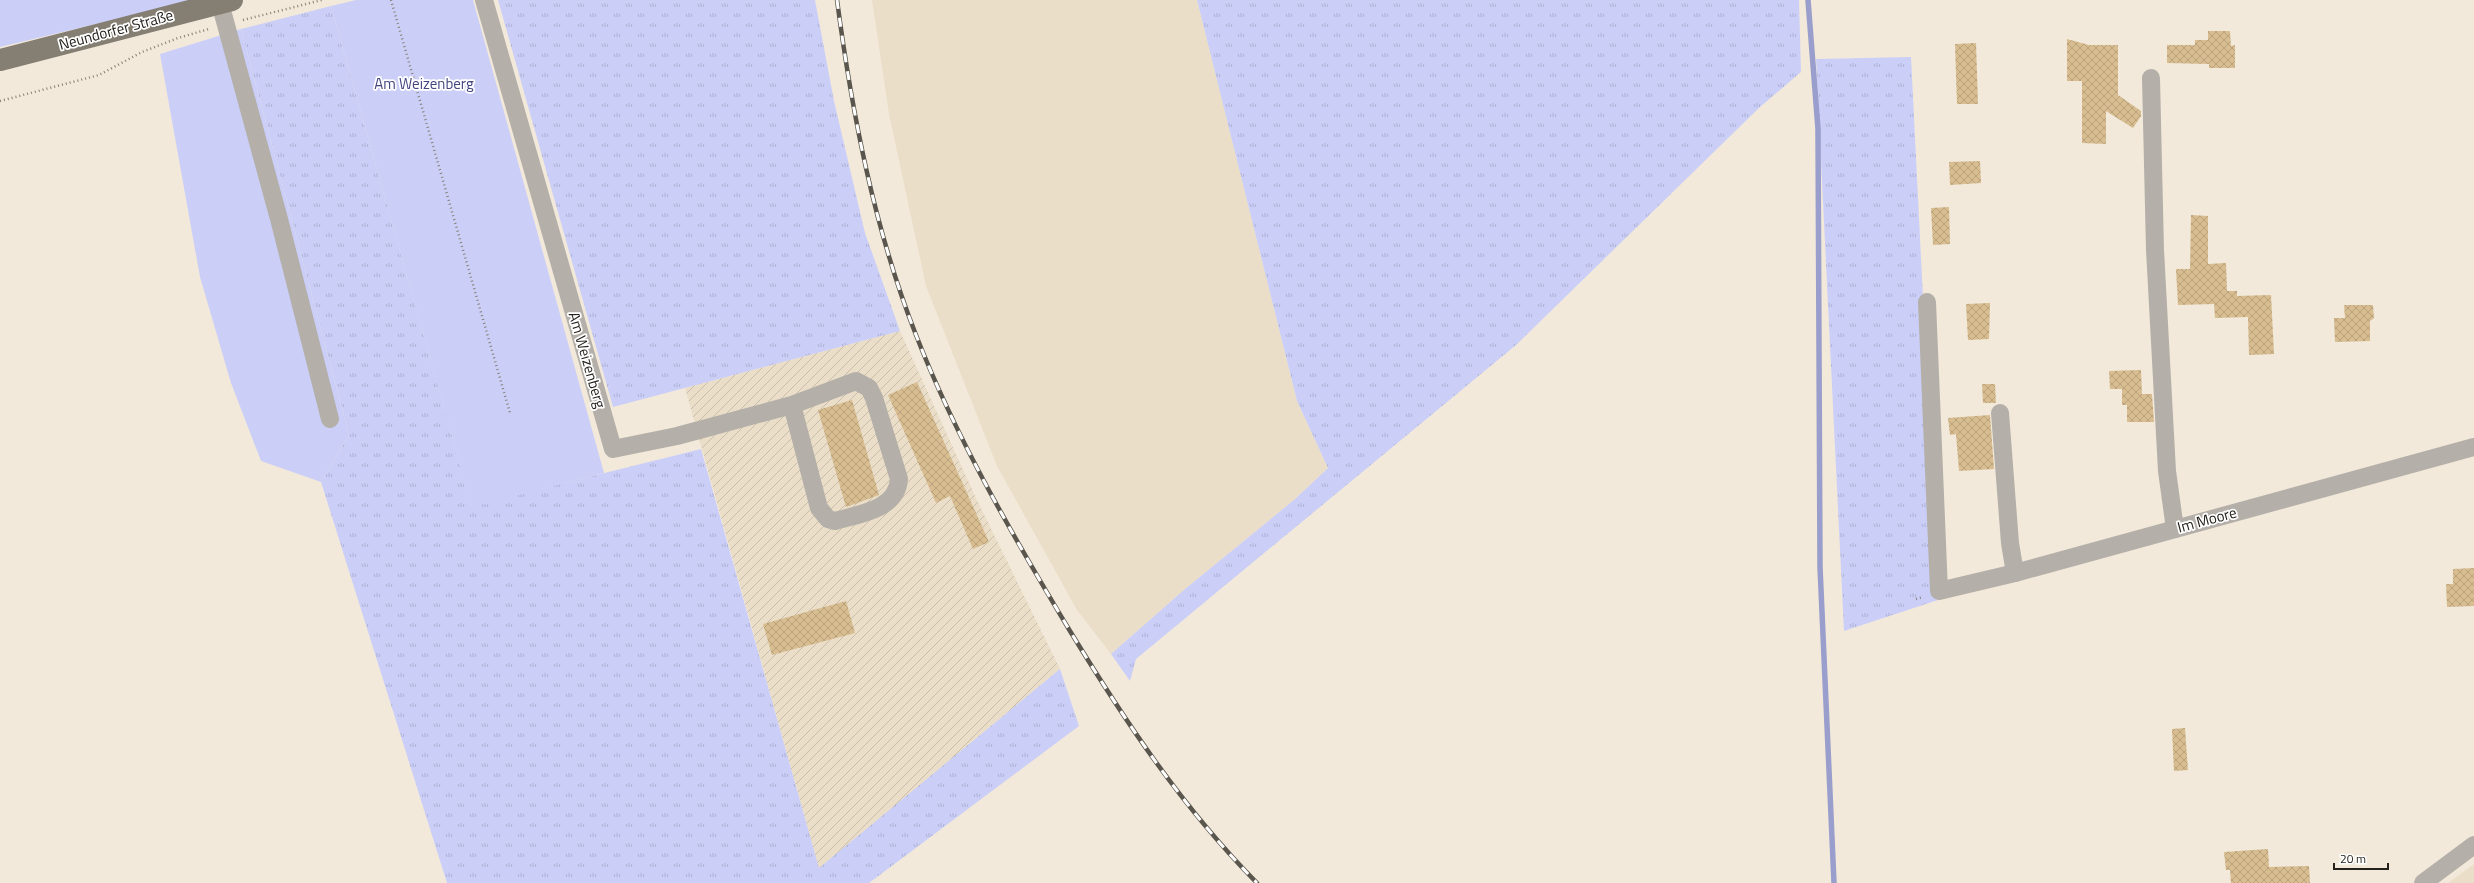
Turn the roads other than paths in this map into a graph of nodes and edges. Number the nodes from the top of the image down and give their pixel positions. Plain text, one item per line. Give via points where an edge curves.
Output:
1 (484, 0) edge
2 (226, 2) edge
3 (0, 60) edge
4 (2151, 78) dead end
5 (1926, 302) dead end
6 (792, 405) junction
7 (2000, 413) dead end
8 (330, 419) dead end
9 (2474, 447) edge
10 (2175, 529) junction
11 (2016, 573) junction
12 (2474, 845) edge
13 (2423, 883) edge

1 - 6 street, Am Weizenberg via 613,449 677,436
2 - 3 main road, Neundorfer Straße
2 - 8 street via 226,24
4 - 10 street via 2155,250 2167,471
5 - 11 street, Im Moore via 1939,591
6 - 6 street via 847,383 856,382 869,388 899,479 899,487 887,503 835,521 823,515
7 - 11 street via 2010,550
9 - 10 street, Im Moore
10 - 11 street, Im Moore
12 - 13 street

